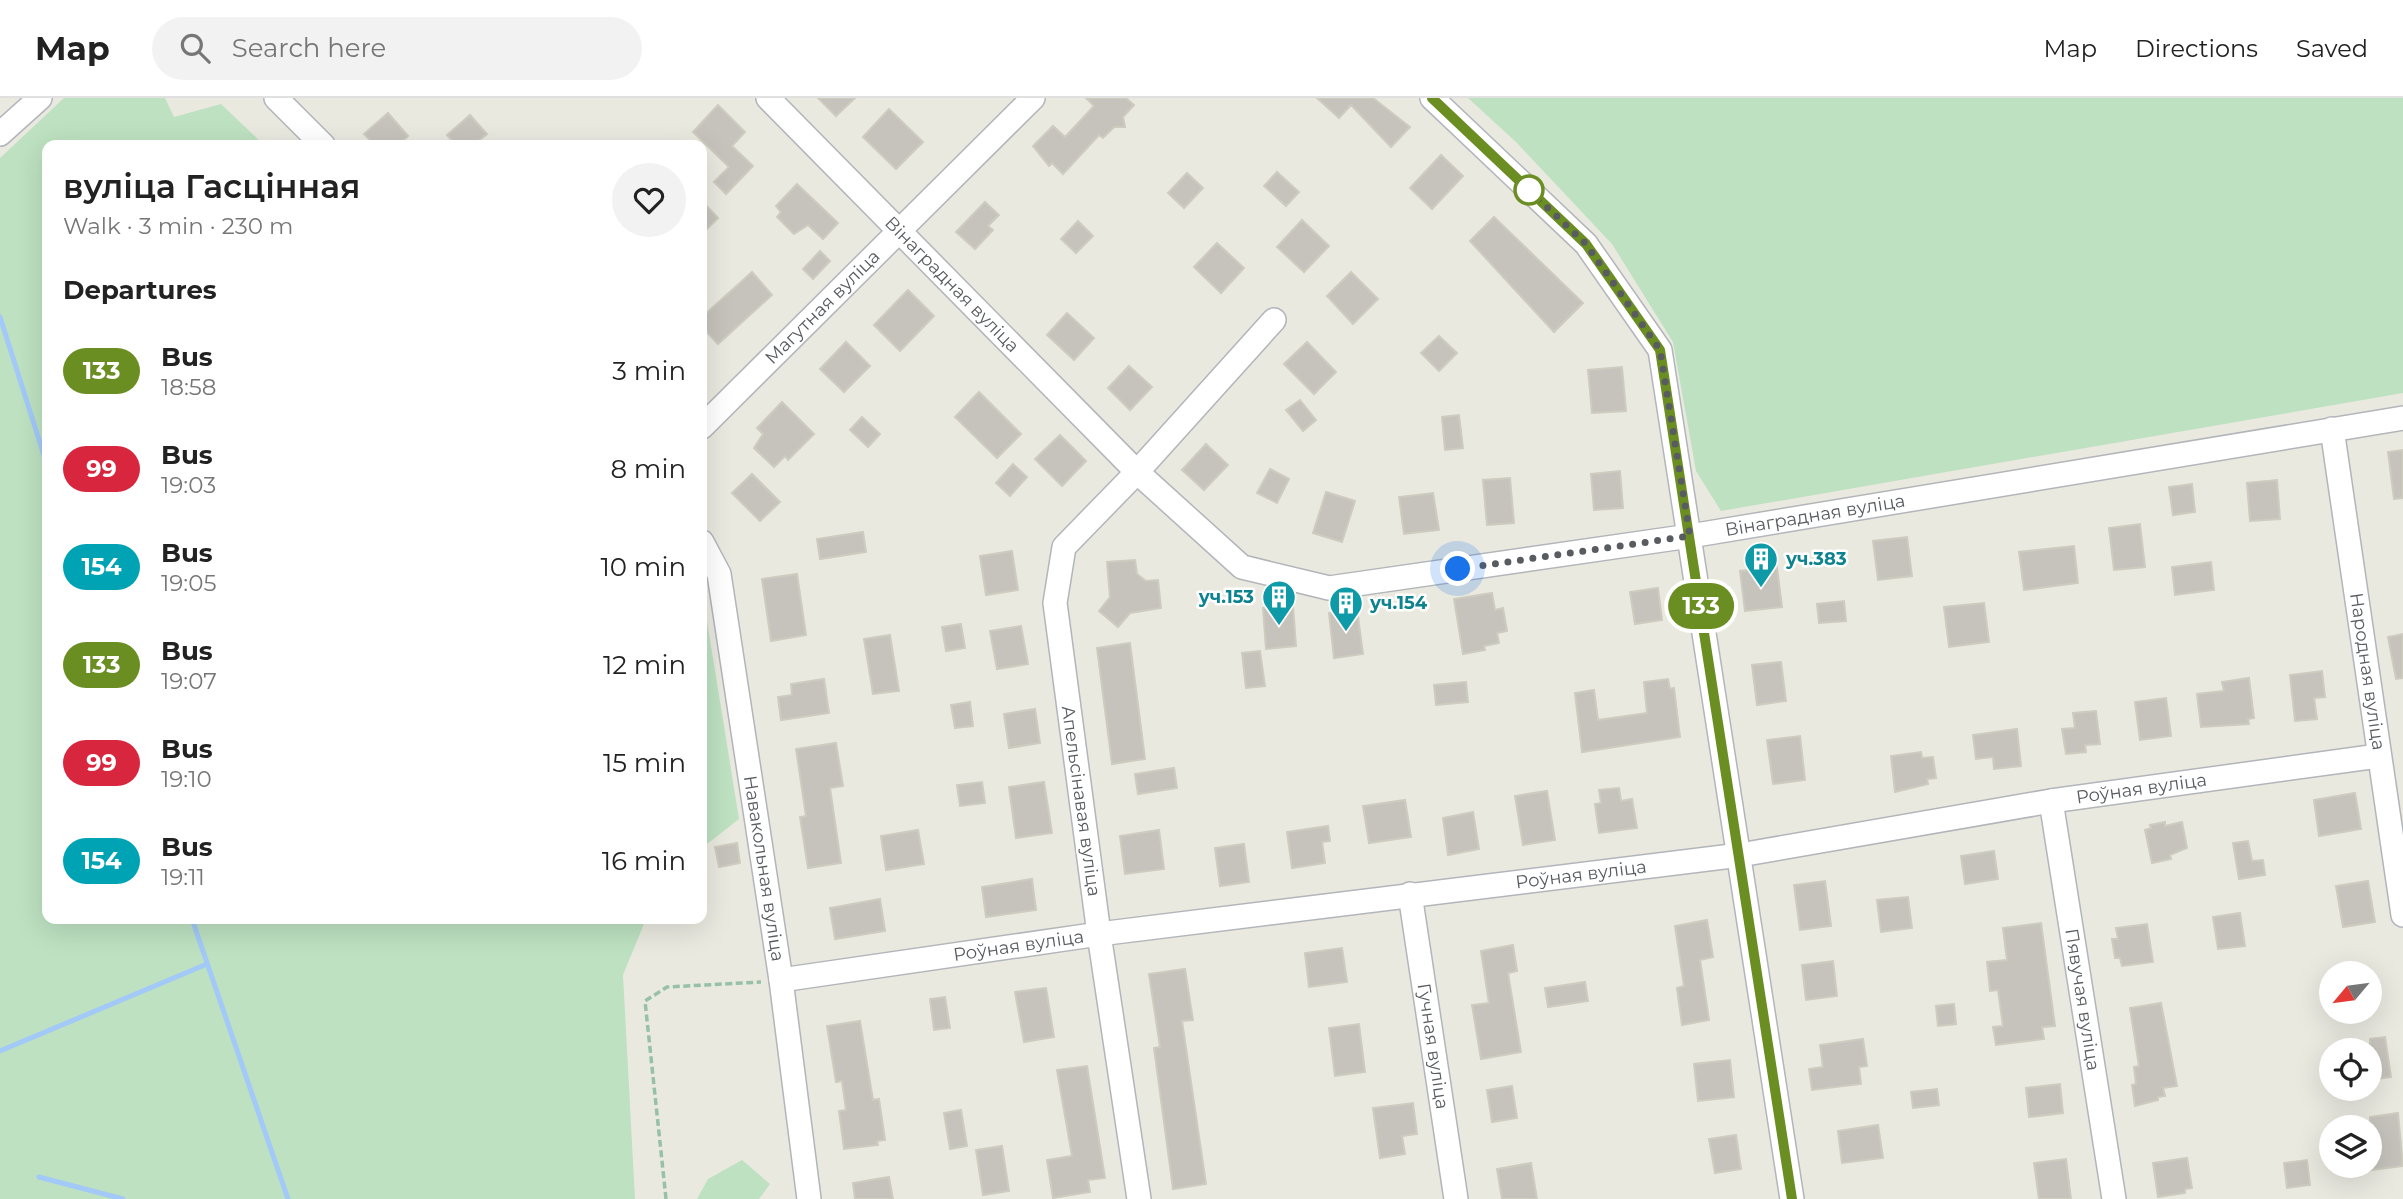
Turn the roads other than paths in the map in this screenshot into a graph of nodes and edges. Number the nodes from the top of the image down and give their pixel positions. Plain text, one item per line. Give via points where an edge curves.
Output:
1 (40, 98) edge
2 (276, 98) edge
3 (768, 98) edge
4 (1033, 98) edge
5 (1432, 98) edge
6 (0, 134) edge
7 (319, 140) edge
8 (899, 234) junction
9 (1274, 320) dead end
10 (2403, 418) edge
11 (707, 422) edge
12 (2332, 429) junction
13 (1137, 472) junction
14 (1690, 536) junction
15 (707, 551) edge
16 (2378, 756) junction
17 (2051, 801) junction
18 (1740, 855) junction
19 (1410, 894) junction
20 (2403, 915) edge
21 (1099, 934) junction
22 (781, 980) junction
23 (809, 1199) edge
24 (1139, 1199) edge
25 (1456, 1199) edge
26 (1792, 1199) edge
27 (2114, 1199) edge

1 - 6 street
2 - 7 street
3 - 8 street, Вінаградная вуліца
4 - 8 street, Магутная вуліца
5 - 14 street via 1586,244 1660,350
8 - 11 street, Магутная вуліца
8 - 13 street, Вінаградная вуліца
9 - 13 street
10 - 12 street, Вінаградная вуліца
12 - 14 street, Вінаградная вуліца
12 - 16 street, Народная вуліца
13 - 14 street, Вінаградная вуліца via 1241,567 1329,587
13 - 21 street, Апельсінавая вуліца via 1064,547 1055,603
14 - 18 street
15 - 22 street, Навакольная вуліца via 719,574
16 - 17 street, Роўная вуліца
16 - 20 street, Народная вуліца
17 - 18 street, Роўная вуліца
17 - 27 street, Пявучая вуліца
18 - 19 street, Роўная вуліца
18 - 26 street
19 - 21 street, Роўная вуліца
19 - 25 street, Гучная вуліца
21 - 22 street, Роўная вуліца
21 - 24 street, Апельсінавая вуліца
22 - 23 street, Навакольная вуліца

